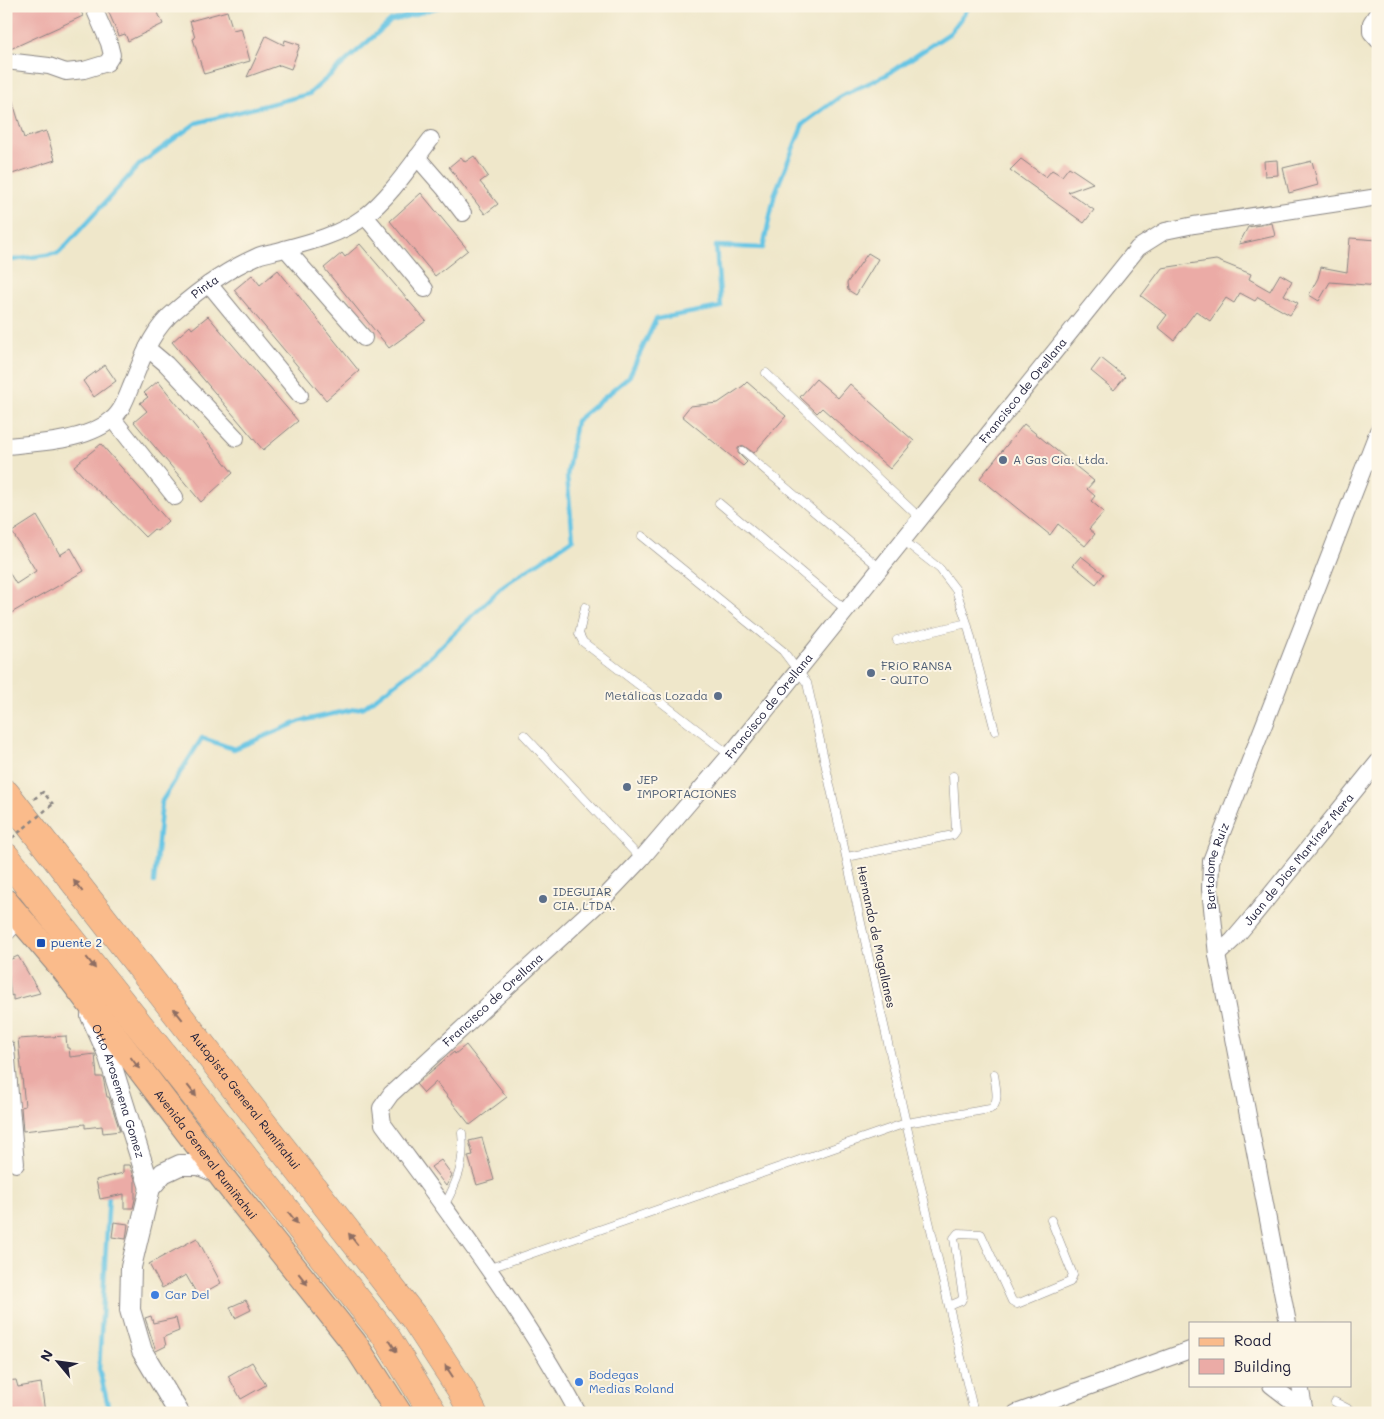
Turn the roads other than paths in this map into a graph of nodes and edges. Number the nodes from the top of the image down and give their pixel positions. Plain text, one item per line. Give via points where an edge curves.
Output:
1 (93, 6) edge
2 (1378, 12) edge
3 (1378, 40) edge
4 (6, 61) edge
5 (431, 140) dead end
6 (417, 157) junction
7 (1378, 197) edge
8 (463, 213) dead end
9 (365, 216) junction
10 (286, 249) junction
11 (209, 284) junction
12 (426, 289) dead end
13 (364, 338) dead end
14 (147, 348) junction
15 (766, 373) dead end
16 (300, 394) dead end
17 (113, 419) junction
18 (1378, 431) edge
19 (236, 438) dead end
20 (6, 446) edge
21 (743, 451) dead end
22 (175, 497) dead end
23 (719, 504) dead end
24 (920, 518) junction
25 (642, 536) dead end
26 (903, 540) junction
27 (880, 568) junction
28 (585, 607) dead end
29 (846, 610) junction
30 (967, 623) junction
31 (896, 640) dead end
32 (797, 671) junction
33 (995, 732) dead end
34 (524, 735) dead end
35 (730, 755) junction
36 (1378, 762) edge
37 (953, 776) dead end
38 (6, 794) edge
39 (6, 857) edge
40 (847, 857) junction
41 (641, 859) junction
42 (9, 913) edge
43 (1217, 955) junction
44 (65, 971) junction
45 (6, 1048) edge
46 (994, 1074) dead end
47 (906, 1124) junction
48 (462, 1133) dead end
49 (16, 1164) dead end
50 (230, 1186) junction
51 (150, 1188) junction
52 (444, 1206) junction
53 (1051, 1220) dead end
54 (490, 1268) junction
55 (949, 1306) junction
56 (1288, 1322) edge
57 (1189, 1350) edge
58 (1273, 1386) edge
59 (1300, 1386) edge
60 (1335, 1402) dead end
61 (1054, 1407) edge
62 (1305, 1412) edge
63 (179, 1413) edge
64 (399, 1413) edge
65 (432, 1413) edge
66 (473, 1413) edge
67 (578, 1413) edge
68 (974, 1413) edge
69 (1016, 1413) edge
70 (1356, 1413) edge

1 - 4 street via 112,55 107,64 66,72 49,66
2 - 3 street via 1371,23 1371,32
5 - 6 street, Pinta
6 - 8 street
6 - 9 street, Pinta
7 - 24 street, Francisco de Orellana via 1174,229 1138,248
9 - 10 street, Pinta via 326,237
9 - 12 street
10 - 11 street, Pinta via 260,256
10 - 13 street
11 - 14 street, Pinta via 174,311 158,328
11 - 16 street
14 - 17 street, Pinta via 125,402
14 - 19 street
15 - 24 lane
17 - 20 street, Pinta via 99,428 63,440
17 - 22 street
18 - 43 street, Bartolome Ruiz via 1211,861 1210,889
21 - 27 lane
23 - 29 lane
24 - 26 street, Francisco de Orellana
25 - 32 lane, Hernando de Magallanes via 783,651
26 - 27 street, Francisco de Orellana
26 - 30 lane via 940,569 956,590
27 - 29 street, Francisco de Orellana
28 - 35 lane via 579,634 583,642
29 - 32 street, Francisco de Orellana
30 - 31 lane
30 - 33 lane
32 - 35 street, Francisco de Orellana
32 - 40 lane, Hernando de Magallanes via 807,683 812,700
34 - 41 lane
35 - 41 street, Francisco de Orellana
36 - 43 street, Juan de Dios Martínez Mera via 1250,920
37 - 40 lane via 956,831 953,835
66 -> 38 highway, Autopista General Rumiñahui via 415,1319
39 -> 65 highway via 385,1334
40 - 47 lane, Hernando de Magallanes
41 - 52 street, Francisco de Orellana via 601,901 391,1094 381,1108 383,1124
42 - 44 main road, Avenida General Rumiñahui
43 - 56 street, Bartolome Ruiz
44 -> 50 main road, Avenida General Rumiñahui
44 - 51 street, Otto Arosemena Gomez via 108,1054
45 - 49 street
46 - 47 lane via 997,1103 994,1108
47 - 54 lane
47 - 55 lane, Hernando de Magallanes
48 - 52 lane via 464,1151 459,1175
50 - 51 street via 216,1172 199,1165 180,1165 163,1173
50 -> 64 main road, Avenida General Rumiñahui via 354,1343
51 - 63 street via 131,1267 130,1310 142,1350
52 - 54 street, Francisco de Orellana
53 - 55 lane via 1073,1275 1070,1282 1017,1304 1012,1301 981,1234 960,1233 954,1238 963,1297
54 - 67 street, Francisco de Orellana
55 - 68 lane, Hernando de Magallanes
57 - 61 street
58 - 62 street
59 - 62 street
60 - 70 lane
61 - 69 street

